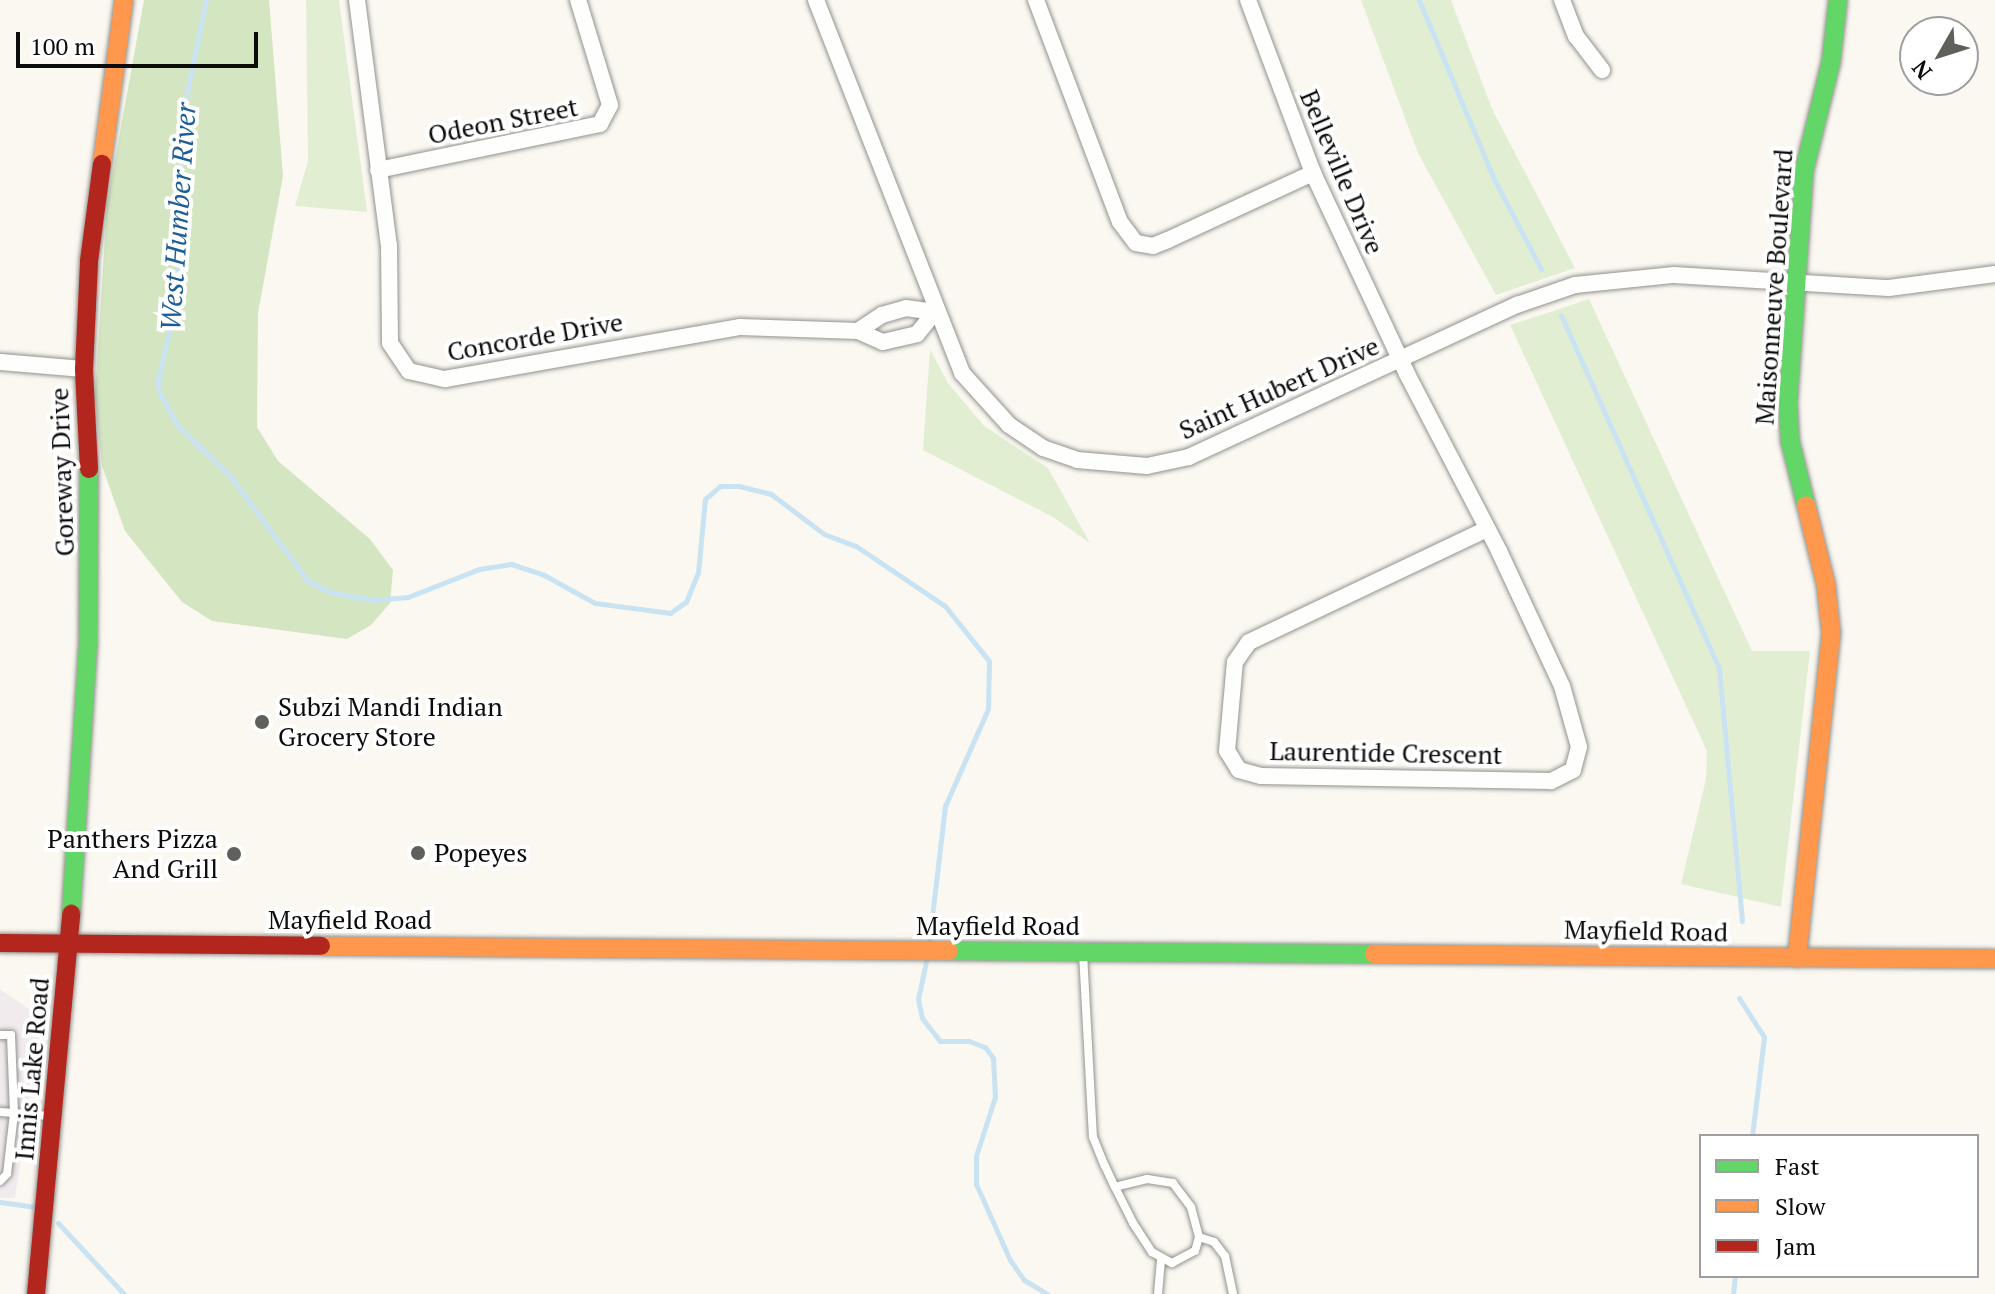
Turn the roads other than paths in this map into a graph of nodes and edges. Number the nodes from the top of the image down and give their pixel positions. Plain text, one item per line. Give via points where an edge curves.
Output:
1 (124, 0) edge
2 (357, 0) edge
3 (578, 0) edge
4 (816, 0) edge
5 (1036, 0) edge
6 (1248, 0) edge
7 (1562, 0) edge
8 (1838, 0) edge
9 (1602, 70) dead end
10 (378, 170) junction
11 (1313, 173) junction
12 (1995, 274) edge
13 (1794, 283) junction
14 (935, 312) junction
15 (858, 331) junction
16 (1400, 359) junction
17 (0, 362) edge
18 (84, 369) junction
19 (1487, 529) junction
20 (0, 943) edge
21 (69, 944) junction
22 (1083, 952) junction
23 (1797, 958) junction
24 (1995, 959) edge
25 (0, 1035) edge
26 (0, 1112) edge
27 (14, 1113) junction
28 (54, 1116) junction
29 (0, 1181) edge
30 (1115, 1187) junction
31 (1199, 1237) junction
32 (1161, 1261) junction
33 (36, 1294) edge
34 (1158, 1294) edge
35 (1233, 1294) edge

1 - 18 street, Goreway Drive via 89,261
2 - 10 street, Concorde Drive
3 - 10 street, Odeon Street via 610,105 600,124
4 - 14 street, Saint Hubert Drive
5 - 11 street via 1120,222 1136,243 1153,246
6 - 11 street, Belleville Drive
7 - 9 street via 1576,36
8 - 13 street, Maisonneuve Boulevard via 1831,62 1808,144
10 - 15 street, Concorde Drive via 389,245 390,343 403,364 420,376 445,379 740,327
11 - 16 street, Belleville Drive
12 - 13 street, Saint Hubert Drive via 1889,288
13 - 16 street, Saint Hubert Drive via 1649,274 1575,285
13 - 23 street, Maisonneuve Boulevard via 1790,441 1826,585 1831,632
14 - 15 street via 906,308 882,315
14 - 15 street, Concorde Drive via 917,334 894,340 883,342
14 - 16 street, Saint Hubert Drive via 962,373 993,413 1043,448 1106,465 1147,466 1189,457
16 - 19 street, Laurentide Crescent
17 - 18 street
18 - 21 street, Goreway Drive via 92,539
19 - 19 street, Laurentide Crescent via 1249,642 1235,662 1227,751 1239,770 1261,776 1551,781 1573,770 1579,747 1573,712
20 - 21 street, Mayfield Road
21 - 22 street, Mayfield Road
21 - 28 street, Innis Lake Road
22 - 23 street, Mayfield Road
22 - 30 lane via 1093,1137
23 - 24 street, Mayfield Road
25 - 27 lane via 11,1035
26 - 27 lane
27 - 28 lane
27 - 29 lane via 7,1174
28 - 33 street, Innis Lake Road
30 - 31 lane via 1147,1179 1173,1183 1191,1207
30 - 32 lane
31 - 32 lane via 1195,1251 1185,1259
31 - 35 lane via 1214,1242 1225,1256
32 - 34 lane

